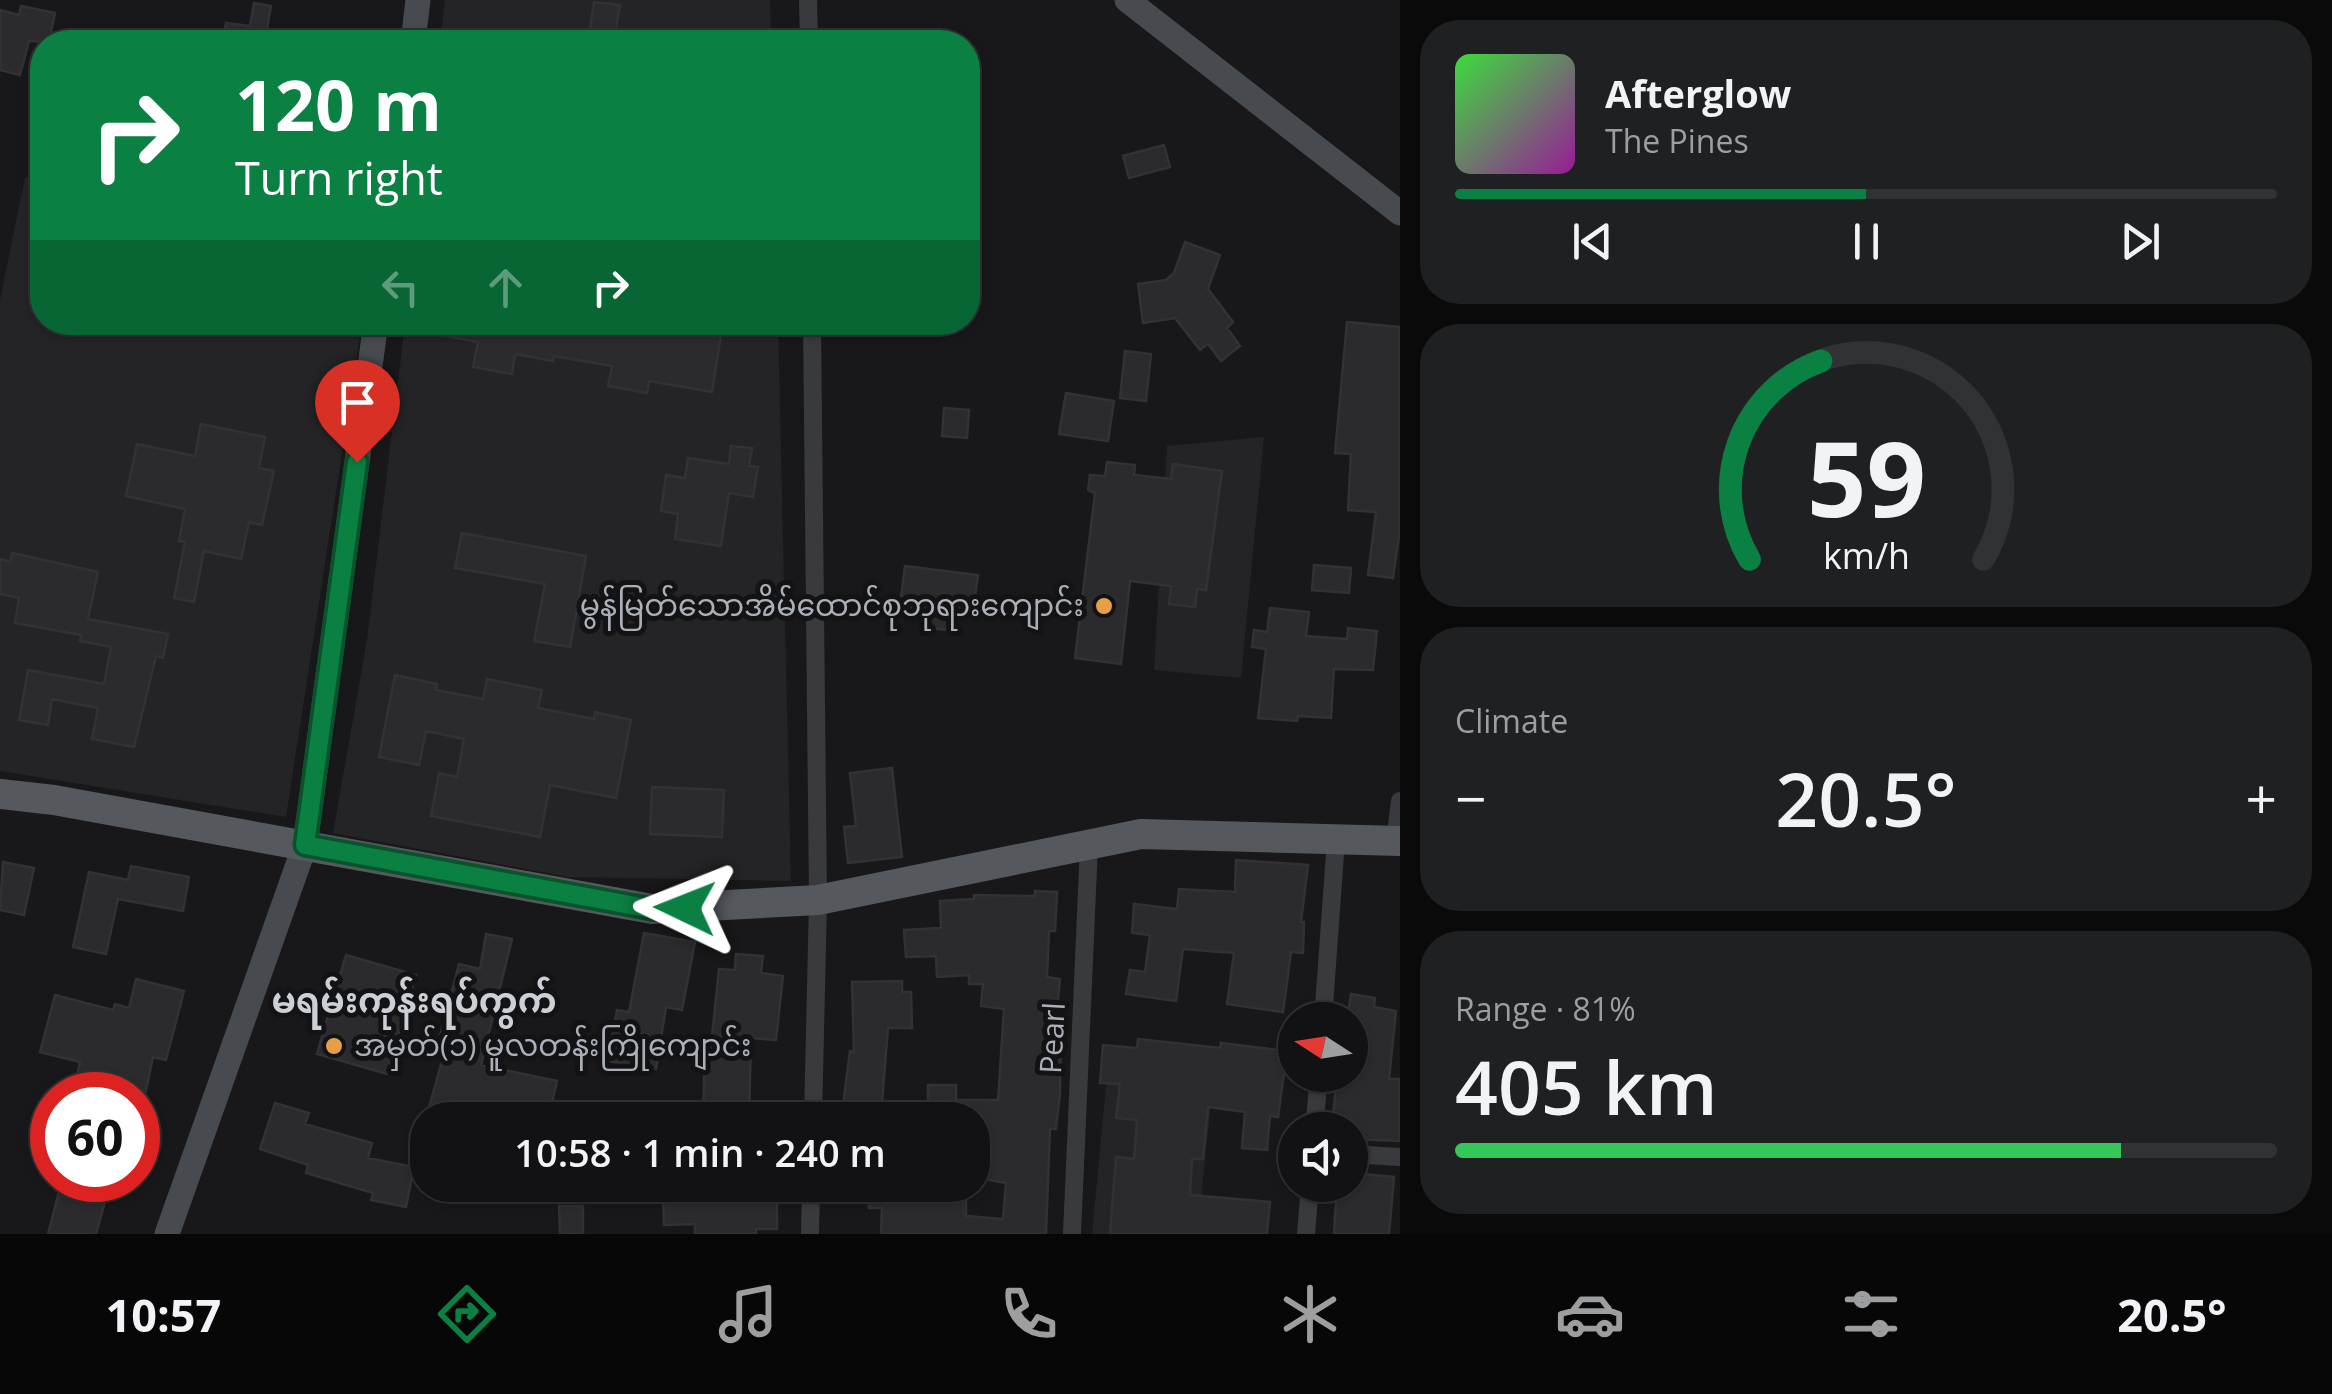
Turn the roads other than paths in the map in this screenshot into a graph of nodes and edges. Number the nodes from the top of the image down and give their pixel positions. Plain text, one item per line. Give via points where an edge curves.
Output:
1 (418, 0) edge
2 (808, 0) edge
3 (1127, 0) edge
4 (414, 30) edge
5 (809, 30) edge
6 (1400, 213) edge
7 (374, 335) edge
8 (812, 335) edge
9 (0, 794) edge
10 (1400, 800) edge
11 (1336, 840) junction
12 (1397, 841) edge
13 (305, 845) junction
14 (1089, 845) junction
15 (818, 900) junction
16 (1324, 1002) edge
17 (813, 1102) edge
18 (1368, 1155) edge
19 (1400, 1156) edge
20 (811, 1202) edge
21 (1309, 1202) edge
22 (168, 1234) edge
23 (810, 1234) edge
24 (1072, 1234) edge
25 (1306, 1234) edge

1 - 4 street
2 - 5 street
3 - 6 street
7 - 13 street
8 - 15 street
9 - 13 main road
10 - 12 street
11 - 12 main road
11 - 14 main road via 1141,834
11 - 16 street
13 - 15 main road via 652,909
13 - 22 street
14 - 15 main road
14 - 24 street, Pearl
15 - 17 street
18 - 19 street
20 - 23 street
21 - 25 street

